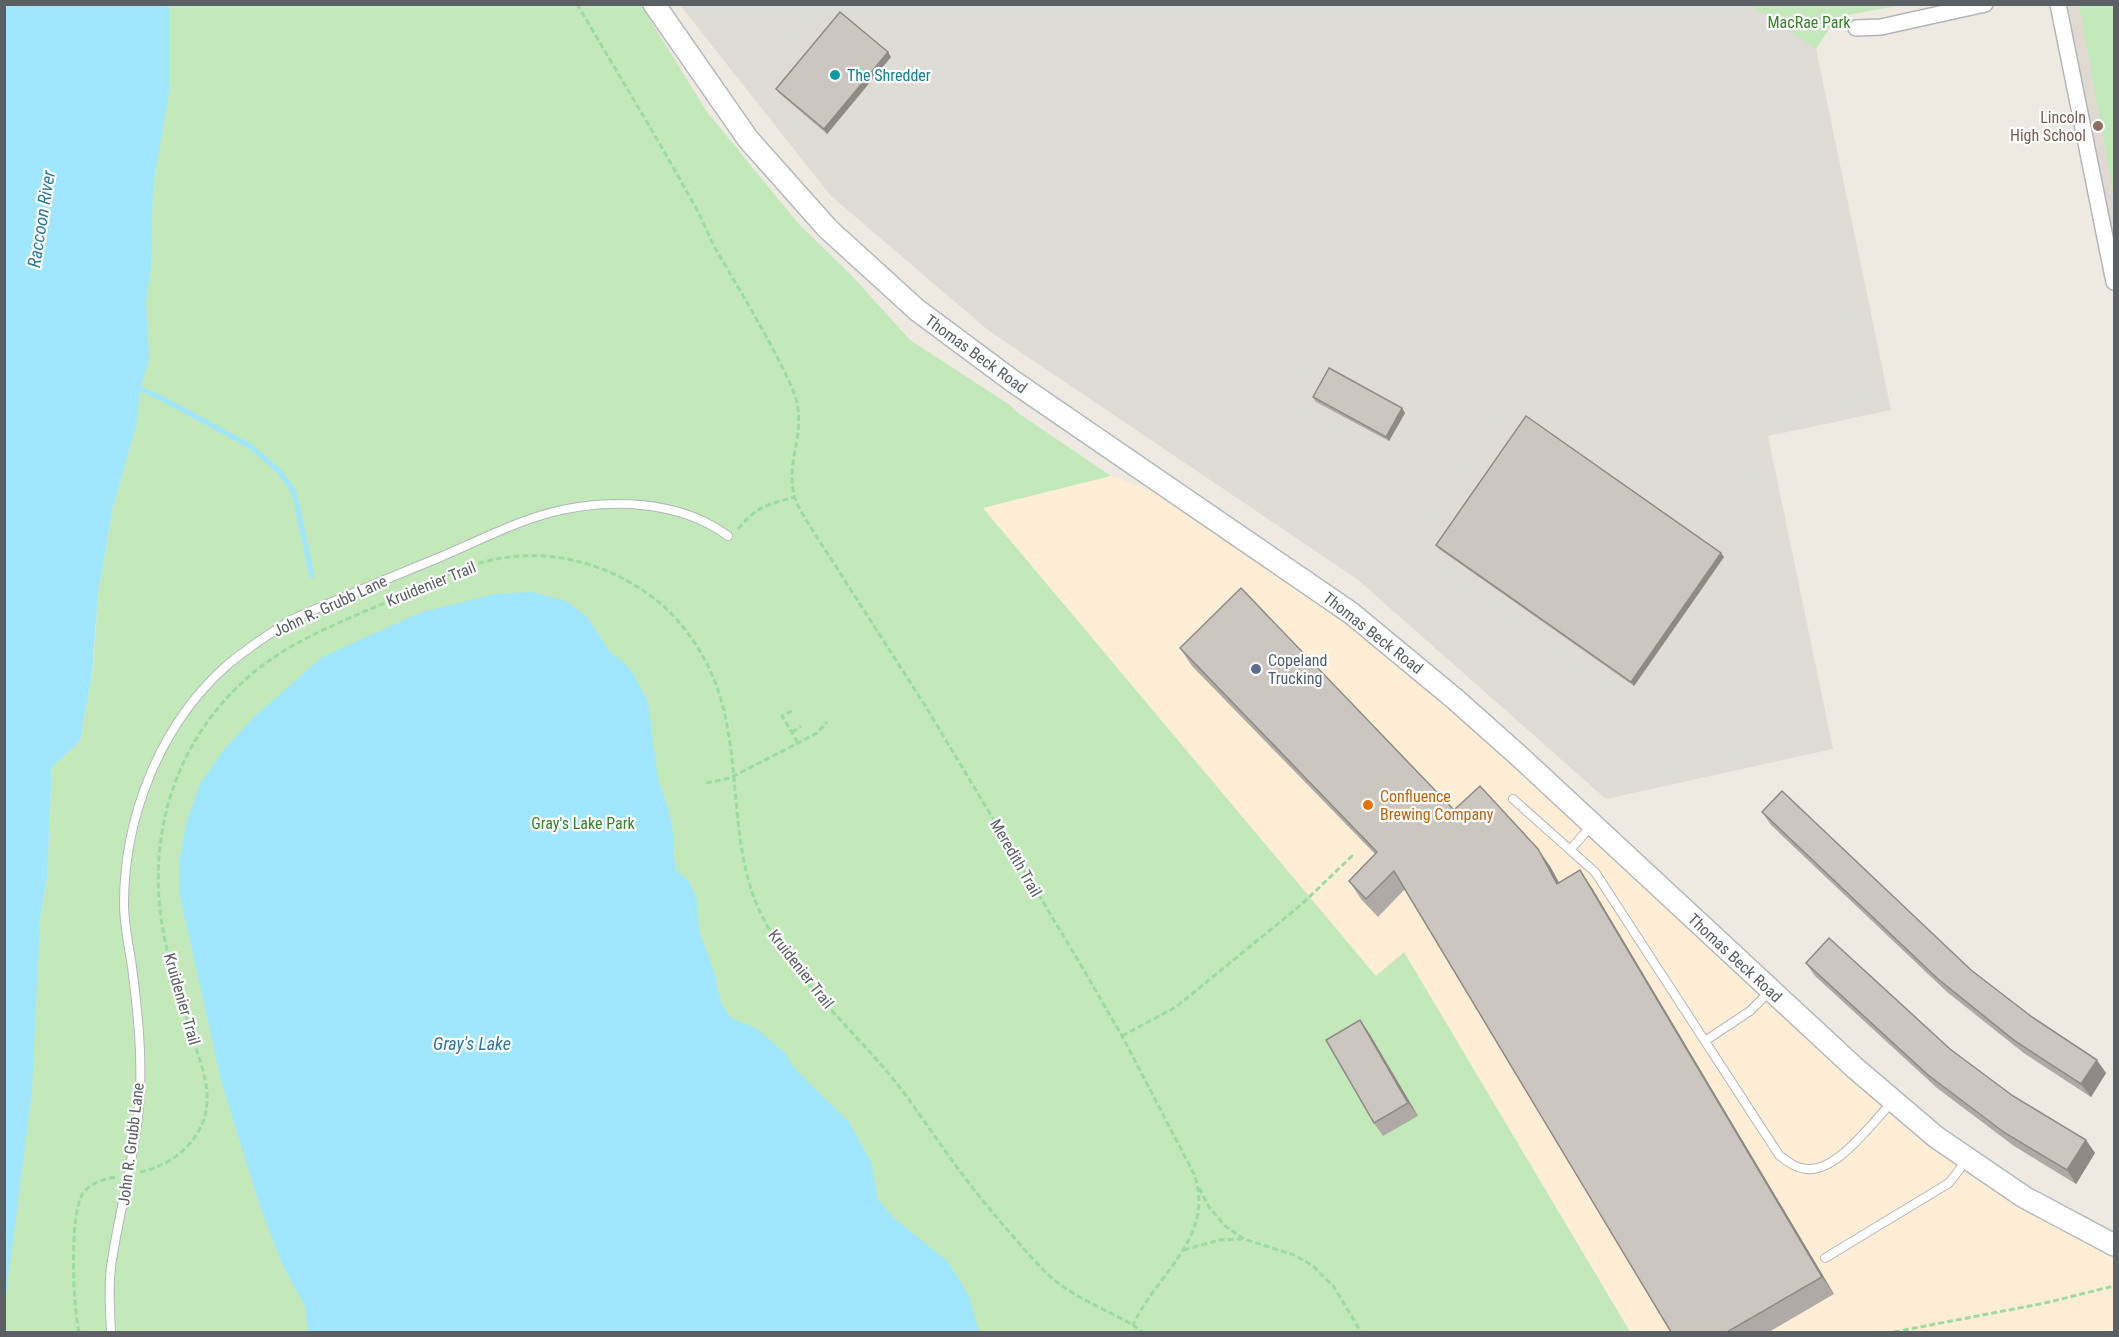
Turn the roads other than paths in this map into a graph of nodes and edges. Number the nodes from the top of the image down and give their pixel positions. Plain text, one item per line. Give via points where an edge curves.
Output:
1 (654, 4) edge
2 (1985, 4) edge
3 (2058, 4) edge
4 (1929, 10) edge
5 (1856, 28) dead end
6 (2111, 247) edge
7 (2115, 282) edge
8 (728, 536) road end
9 (1513, 799) dead end
10 (1593, 825) junction
11 (1570, 850) junction
12 (1770, 990) junction
13 (1705, 1041) junction
14 (1893, 1101) junction
15 (1968, 1159) junction
16 (2115, 1245) edge
17 (1825, 1258) dead end
18 (111, 1332) edge

1 - 10 main road, Thomas Beck Road via 748,139 828,229 916,310 1014,382 1351,612 1455,699
2 - 4 street
3 - 6 street
4 - 5 street via 1881,27
6 - 7 street
8 - 18 lane, John R. Grubb Lane via 697,518 638,504 552,512 291,620 257,641 196,697 156,762 138,806 128,847 124,905 140,1044 139,1108 130,1174 111,1261
9 - 11 lane
10 - 11 lane
10 - 12 main road, Thomas Beck Road
11 - 13 lane via 1595,872
12 - 13 lane via 1750,1011
12 - 14 main road, Thomas Beck Road
13 - 14 lane via 1779,1155 1794,1166 1809,1170 1825,1166 1844,1152
14 - 15 main road, Thomas Beck Road
15 - 16 main road, Thomas Beck Road via 2024,1197
15 - 17 lane via 1949,1183

